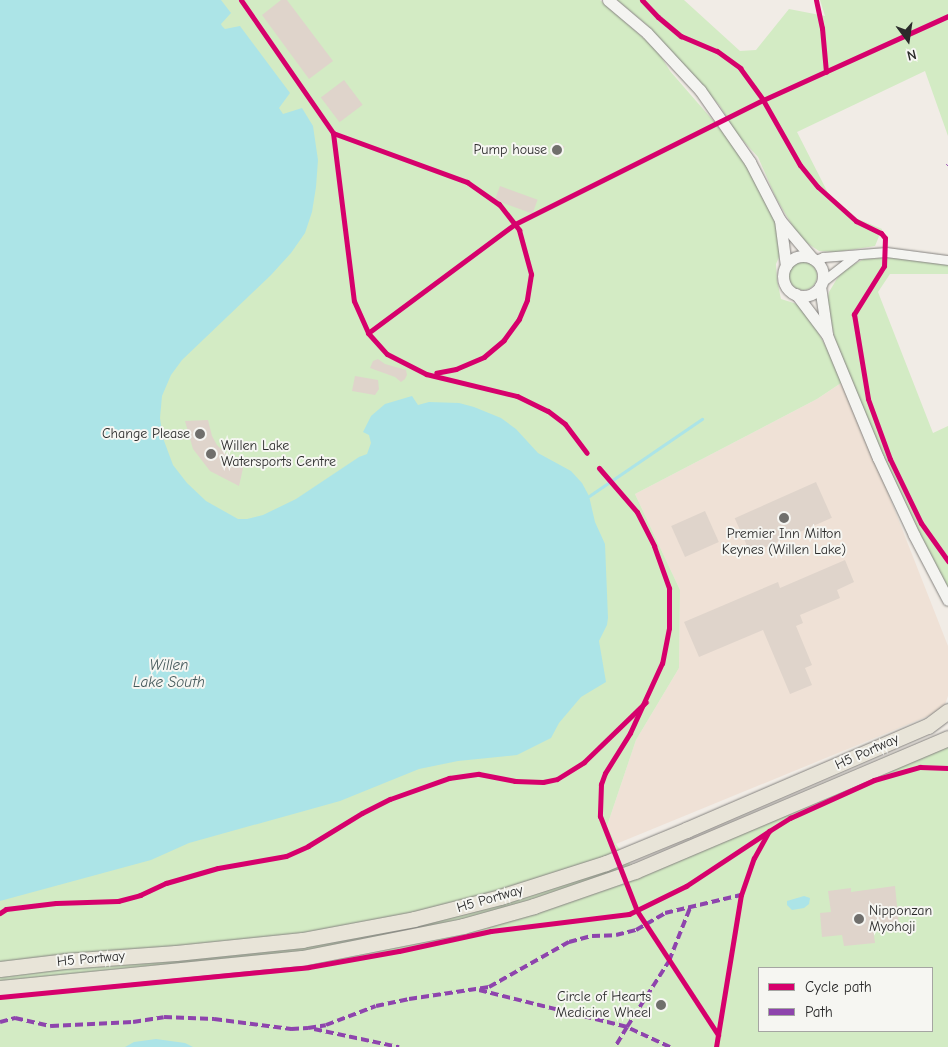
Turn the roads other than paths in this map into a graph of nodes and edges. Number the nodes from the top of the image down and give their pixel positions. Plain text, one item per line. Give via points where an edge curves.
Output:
1 (608, 0) edge
2 (780, 220) junction
3 (855, 256) junction
4 (814, 259) junction
5 (948, 260) edge
6 (786, 266) junction
7 (821, 284) junction
8 (796, 294) junction
9 (827, 335) junction
10 (948, 600) edge
11 (948, 712) edge
12 (948, 738) edge
13 (0, 969) edge
14 (0, 988) edge

1 - 2 street via 647,34 712,106 750,162
2 - 4 street
2 - 6 street
3 - 4 street
3 - 5 street via 886,252
3 - 7 street
4 - 6 street via 800,256
4 - 7 street via 823,273
6 - 8 street via 786,284
7 - 8 street via 810,294
7 - 9 street
8 - 9 street
9 - 10 street via 878,458
11 - 13 main road, H5 Portway via 928,726 626,855 485,902 356,930 247,946 65,960
12 - 14 main road, H5 Portway via 635,871 505,915 358,948 249,965

